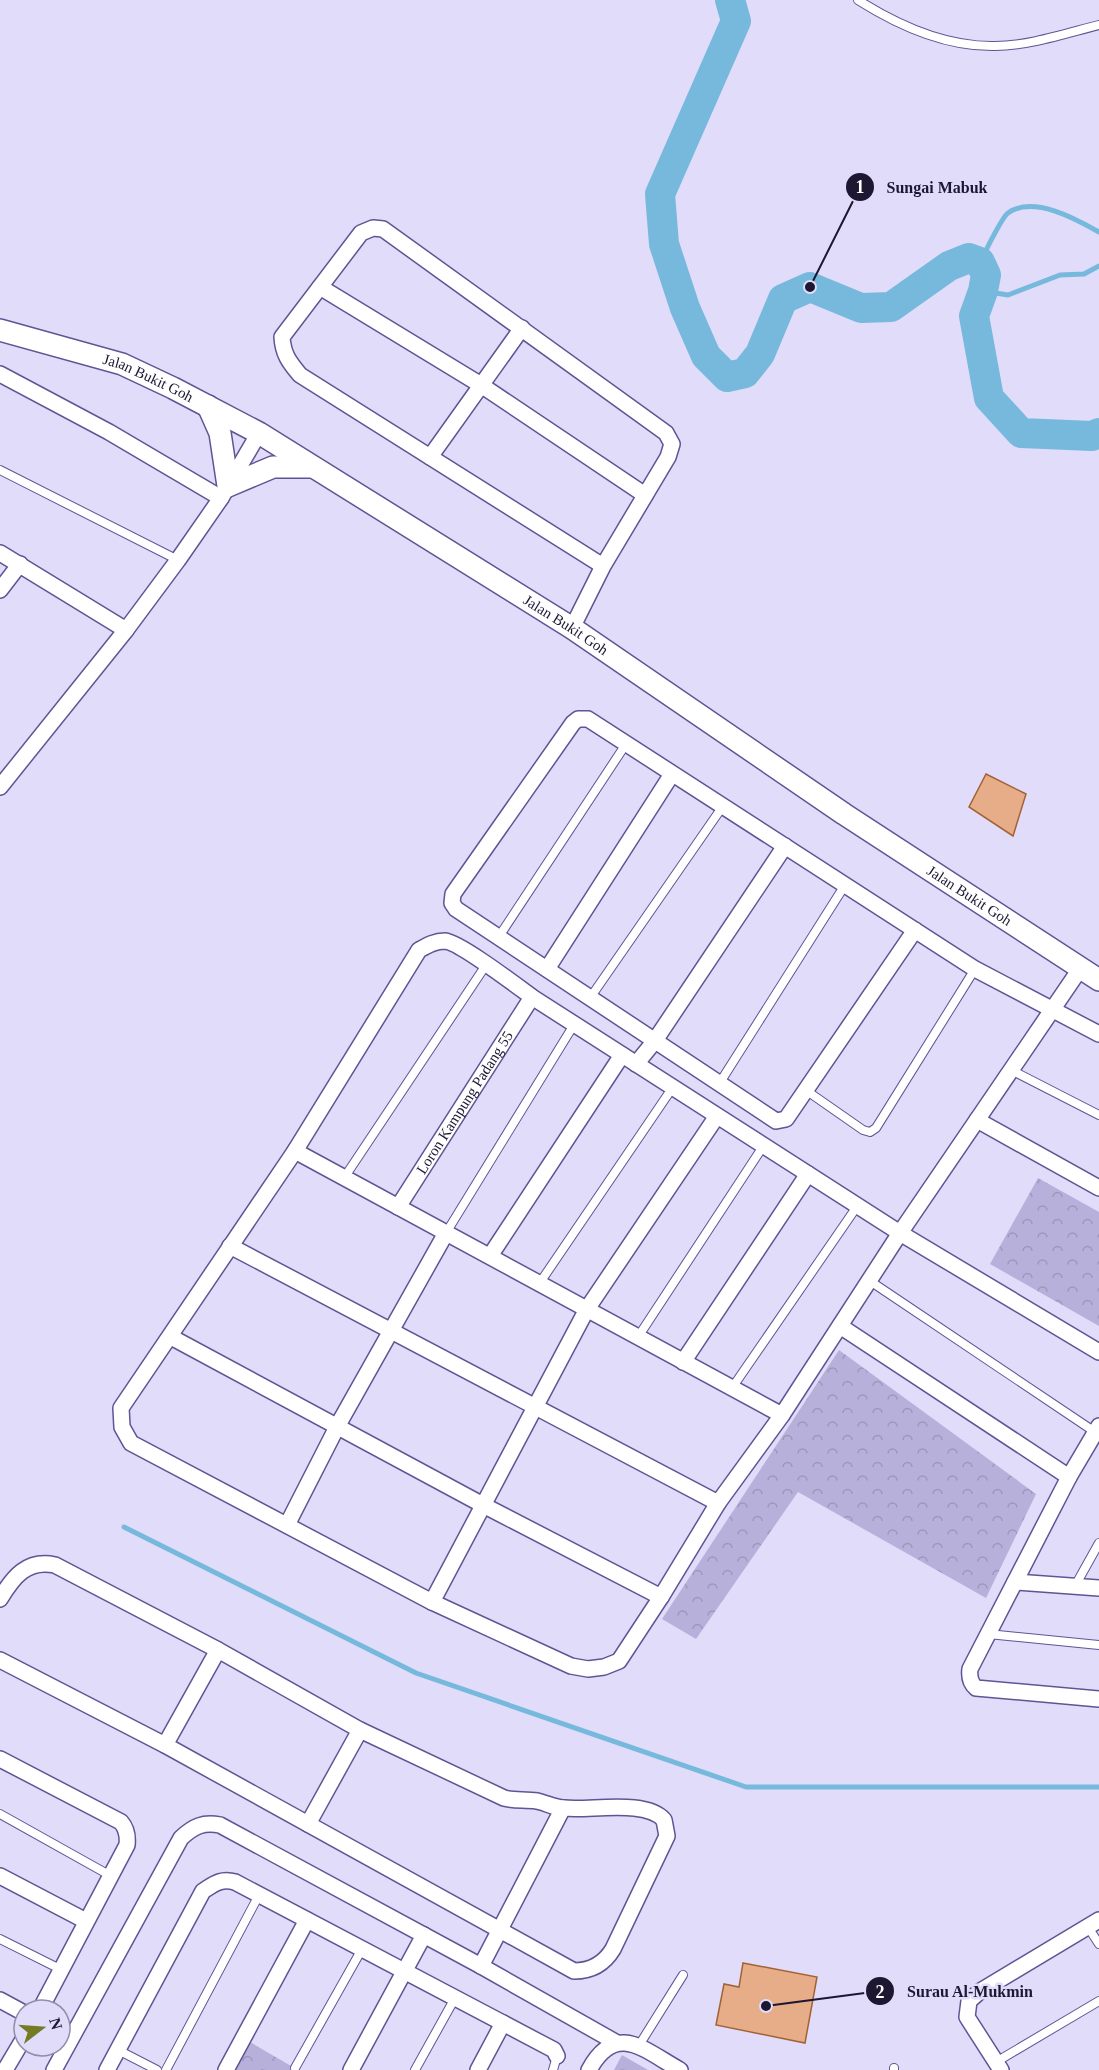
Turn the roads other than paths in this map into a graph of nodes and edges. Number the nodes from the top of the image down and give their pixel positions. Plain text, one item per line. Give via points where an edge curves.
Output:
1 (858, 0) edge
2 (1099, 25) edge
3 (320, 287) junction
4 (522, 328) junction
5 (0, 330) edge
6 (0, 374) edge
7 (481, 385) junction
8 (208, 406) junction
9 (259, 433) junction
10 (430, 457) junction
11 (312, 466) junction
12 (0, 470) edge
13 (225, 492) junction
14 (645, 495) junction
15 (0, 553) edge
16 (178, 560) junction
17 (20, 564) junction
18 (603, 566) junction
19 (0, 590) edge
20 (572, 628) junction
21 (126, 630) junction
22 (626, 744) junction
23 (672, 774) junction
24 (2, 782) edge
25 (723, 806) junction
26 (785, 846) junction
27 (846, 885) junction
28 (915, 930) junction
29 (498, 938) junction
30 (486, 965) junction
31 (547, 969) junction
32 (975, 969) junction
33 (1080, 969) junction
34 (1099, 980) edge
35 (531, 997) junction
36 (590, 998) junction
37 (1053, 1009) junction
38 (574, 1023) junction
39 (1099, 1034) edge
40 (654, 1042) junction
41 (622, 1055) junction
42 (636, 1064) junction
43 (1011, 1070) junction
44 (719, 1084) junction
45 (673, 1087) junction
46 (807, 1091) junction
47 (1099, 1115) edge
48 (717, 1116) junction
49 (977, 1120) junction
50 (764, 1145) junction
51 (295, 1151) junction
52 (808, 1174) junction
53 (344, 1178) junction
54 (1099, 1188) edge
55 (858, 1205) junction
56 (398, 1207) junction
57 (446, 1233) junction
58 (900, 1233) junction
59 (230, 1246) junction
60 (490, 1256) junction
61 (870, 1281) junction
62 (539, 1284) junction
63 (587, 1309) junction
64 (840, 1326) junction
65 (391, 1329) junction
66 (171, 1337) junction
67 (638, 1337) junction
68 (1099, 1352) edge
69 (683, 1362) junction
70 (732, 1388) junction
71 (534, 1407) junction
72 (782, 1415) junction
73 (338, 1425) junction
74 (1097, 1429) edge
75 (1069, 1477) junction
76 (718, 1503) junction
77 (483, 1504) junction
78 (287, 1525) junction
79 (1099, 1543) edge
80 (1015, 1582) junction
81 (1074, 1586) junction
82 (1099, 1588) edge
83 (661, 1597) junction
84 (0, 1599) edge
85 (432, 1602) junction
86 (988, 1634) junction
87 (1099, 1645) edge
88 (218, 1650) junction
89 (0, 1660) edge
90 (1099, 1699) edge
91 (360, 1730) junction
92 (165, 1745) junction
93 (0, 1760) edge
94 (563, 1808) junction
95 (0, 1814) edge
96 (308, 1824) junction
97 (0, 1876) edge
98 (111, 1876) junction
99 (259, 1895) junction
100 (307, 1920) junction
101 (86, 1921) junction
102 (1094, 1923) edge
103 (499, 1930) junction
104 (424, 1935) junction
105 (0, 1939) edge
106 (1099, 1944) edge
107 (362, 1949) junction
108 (481, 1966) junction
109 (62, 1970) junction
110 (405, 1972) junction
111 (683, 1975) dead end
112 (47, 1998) edge
113 (455, 1998) junction
114 (1099, 2001) edge
115 (502, 2023) junction
116 (617, 2043) junction
117 (638, 2047) junction
118 (118, 2050) junction
119 (555, 2063) edge
120 (998, 2066) edge
121 (0, 2067) edge
122 (295, 2068) dead end
123 (5, 2070) edge
124 (54, 2070) edge
125 (107, 2070) edge
126 (157, 2070) edge
127 (166, 2070) edge
128 (226, 2070) edge
129 (351, 2070) edge
130 (415, 2070) edge
131 (478, 2070) edge
132 (589, 2070) edge
133 (680, 2070) edge

1 - 2 lane via 918,31 972,45 1018,43
3 - 4 street via 361,233 383,229
3 - 7 street
3 - 10 street via 282,337 289,362 300,375
4 - 7 street
4 - 14 street via 666,433 672,444 668,457
5 - 8 main road, Jalan Bukit Goh via 122,364
6 - 13 street
7 - 10 street
7 - 14 street
8 - 9 main road, Jalan Bukit Goh
8 - 13 main road via 220,433
9 - 11 main road, Jalan Bukit Goh
9 - 13 street
10 - 18 street
11 - 13 main road via 273,467
11 - 20 main road, Jalan Bukit Goh
12 - 16 lane
13 - 16 street
14 - 18 street
15 - 17 street
16 - 21 street
17 - 19 street
17 - 21 street
18 - 20 street
20 - 33 main road, Jalan Bukit Goh
21 - 24 street
22 - 23 street
22 - 29 lane
22 - 29 street via 588,719 573,723 453,894 456,909
23 - 25 street
23 - 31 street
25 - 26 street
25 - 36 lane
26 - 27 street
26 - 40 street
27 - 28 street
27 - 44 lane
28 - 32 street
28 - 46 street
29 - 31 street
30 - 35 street
30 - 51 street via 448,941 434,942 419,950
30 - 53 lane
31 - 36 street
32 - 37 street
32 - 46 lane via 876,1128 870,1132 863,1130
33 - 34 main road, Jalan Bukit Goh
33 - 37 street
35 - 38 street
35 - 56 street, Loron Kampung Padang 55
36 - 40 street
37 - 39 street
37 - 43 street
38 - 41 street
38 - 57 lane
40 - 42 street
40 - 44 street
41 - 42 street
41 - 60 street
42 - 45 street
43 - 47 lane
43 - 49 street
44 - 46 street via 776,1121 786,1119
45 - 48 street
45 - 62 lane
48 - 50 street
48 - 63 street
49 - 54 street
49 - 58 street
50 - 52 street
50 - 67 lane
51 - 53 street
51 - 59 street
52 - 55 street
52 - 69 street
53 - 56 street
55 - 58 street
55 - 70 lane
56 - 57 street
57 - 60 street
57 - 65 street
58 - 61 street
58 - 68 street
59 - 65 street
59 - 66 street
60 - 62 street
61 - 64 street
61 - 74 lane
62 - 63 street
63 - 67 street
63 - 71 street
64 - 72 street
64 - 75 street
65 - 71 street
65 - 73 street
66 - 73 street
66 - 78 street via 121,1408 126,1435 131,1443
67 - 69 street
69 - 70 street
70 - 72 street
71 - 76 street
71 - 77 street
72 - 76 street
73 - 77 street
73 - 78 street
74 - 75 street
75 - 80 street
76 - 83 street
77 - 83 street
77 - 85 street
78 - 85 street
79 - 81 lane
80 - 81 street
80 - 86 street
81 - 82 street
83 - 85 street via 619,1661 588,1669 571,1666
84 - 88 street via 23,1569 37,1564 55,1565
86 - 87 lane
86 - 90 street via 970,1669 970,1680 976,1688
88 - 91 street
88 - 92 street
89 - 92 street
91 - 94 street via 504,1798
91 - 96 street
92 - 96 street
93 - 98 street via 121,1822 127,1832 127,1845
94 - 103 street
94 - 103 street via 634,1809 653,1812 664,1820 667,1836 613,1949 597,1966 574,1971
95 - 98 lane
96 - 103 street
97 - 101 street
98 - 101 street
99 - 100 street
99 - 118 street via 225,1879 203,1891
99 - 127 lane
100 - 107 street
100 - 128 street
101 - 109 street
102 - 106 lane
102 - 120 street via 969,2001 967,2017
103 - 108 street
104 - 108 street
104 - 110 street
104 - 124 street via 220,1825 201,1824 182,1838
105 - 109 lane
107 - 110 street
107 - 122 lane
108 - 116 street
109 - 112 street
110 - 113 street
110 - 129 street
111 - 117 lane
113 - 115 street
113 - 130 lane
114 - 120 lane
115 - 119 street via 554,2050
115 - 131 street
116 - 117 street
116 - 132 street via 604,2048
117 - 133 street
118 - 125 street
118 - 126 lane
121 - 123 lane

